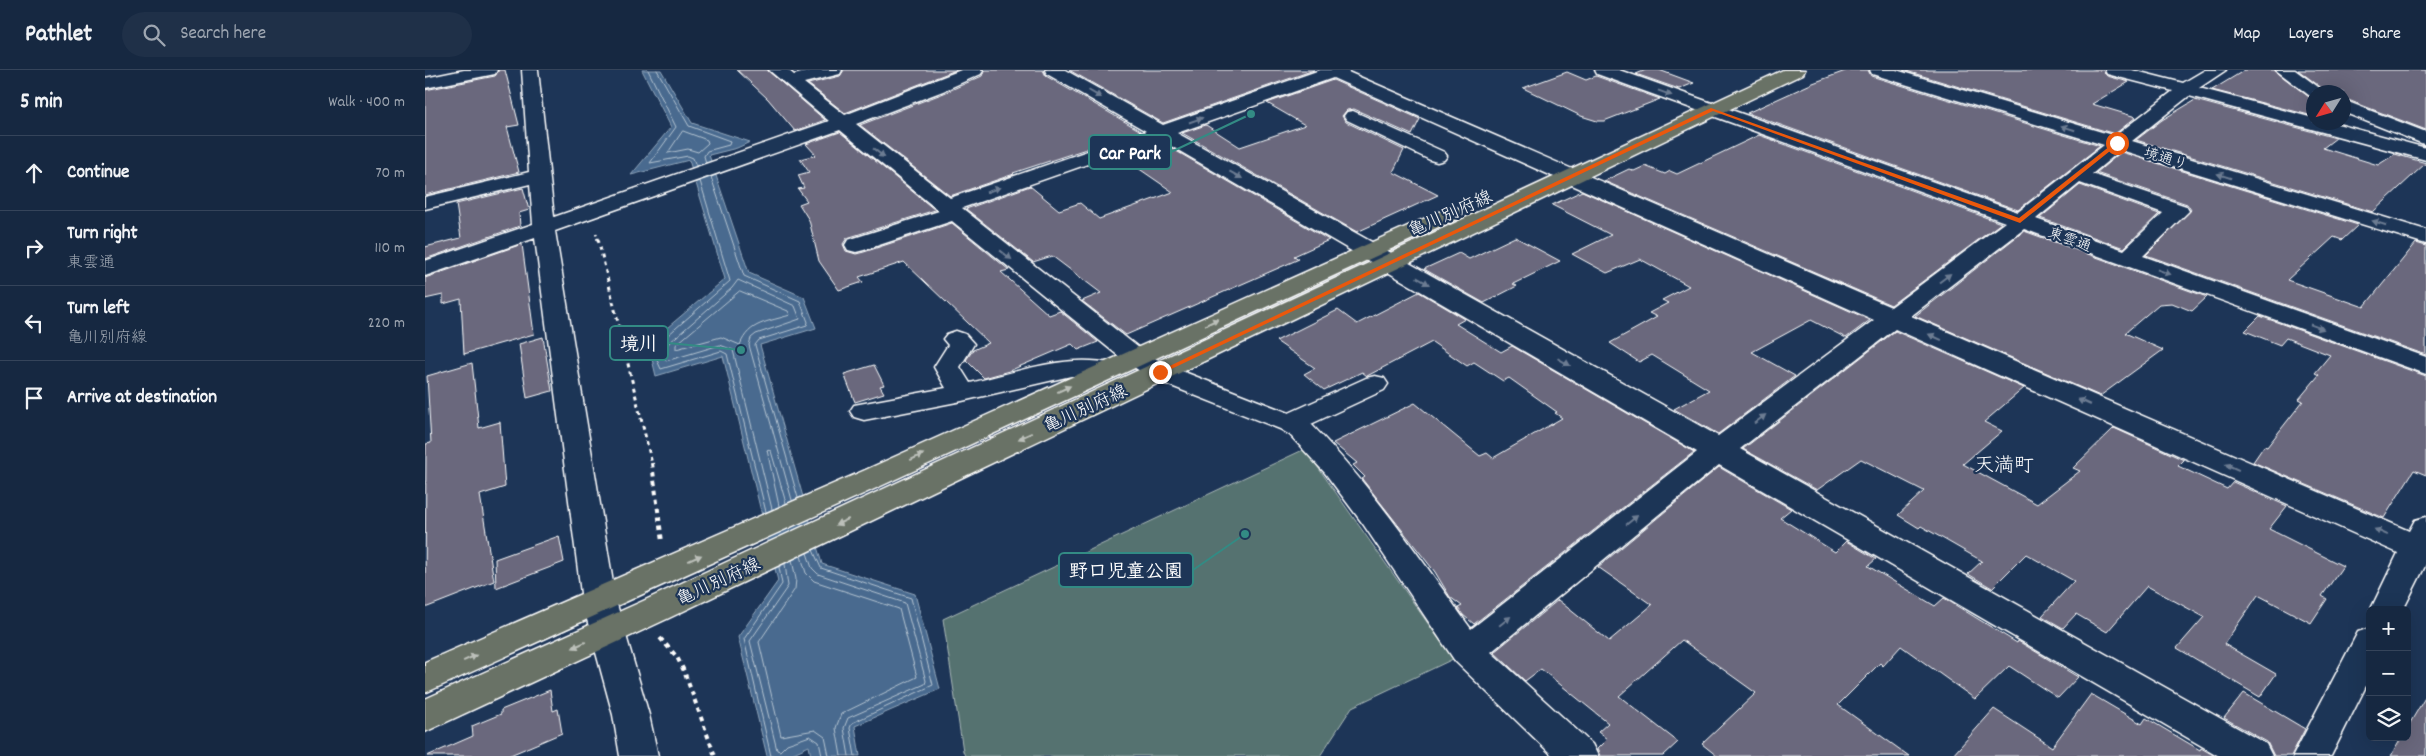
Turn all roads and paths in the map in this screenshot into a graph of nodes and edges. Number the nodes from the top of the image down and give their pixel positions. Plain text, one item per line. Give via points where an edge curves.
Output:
1 (489, 70) edge
2 (529, 70) edge
3 (834, 70) edge
4 (975, 70) edge
5 (1053, 70) edge
6 (1603, 70) edge
7 (1765, 70) edge
8 (1797, 70) edge
9 (1878, 70) edge
10 (2113, 70) edge
11 (2147, 70) edge
12 (2218, 70) edge
13 (2284, 70) edge
14 (1334, 71) edge
15 (783, 75) edge
16 (1919, 82) junction
17 (425, 84) edge
18 (2306, 85) edge
19 (2190, 86) junction
20 (1897, 94) dead end
21 (1703, 106) junction
22 (2351, 108) edge
23 (2306, 112) edge
24 (1353, 116) dead end
25 (1442, 120) junction
26 (841, 123) junction
27 (2351, 124) edge
28 (1159, 132) junction
29 (1398, 138) junction
30 (2426, 139) edge
31 (2117, 143) junction
32 (2426, 144) edge
33 (2426, 154) edge
34 (1437, 156) dead end
35 (1560, 172) junction
36 (2077, 175) junction
37 (540, 176) junction
38 (425, 203) edge
39 (596, 209) junction
40 (950, 209) junction
41 (2020, 221) junction
42 (544, 227) junction
43 (2426, 237) edge
44 (856, 245) dead end
45 (1379, 256) junction
46 (2127, 259) junction
47 (425, 269) edge
48 (1893, 319) junction
49 (957, 339) dead end
50 (1148, 364) junction
51 (2426, 366) edge
52 (1103, 370) junction
53 (1375, 384) dead end
54 (962, 393) junction
55 (864, 411) dead end
56 (1290, 424) junction
57 (1719, 450) junction
58 (879, 490) junction
59 (2423, 543) edge
60 (655, 592) junction
61 (2388, 606) edge
62 (603, 616) junction
63 (2366, 650) edge
64 (1467, 651) junction
65 (425, 678) edge
66 (425, 716) edge
67 (639, 756) edge
68 (715, 756) edge
69 (1579, 756) edge
70 (2253, 756) edge
71 (2312, 756) edge

1 - 17 street
2 - 37 street
3 - 15 street
4 - 26 street
5 -> 28 street
6 -> 21 street, 東雲通
7 - 21 main road, 亀川別府線
8 - 21 main road, 亀川別府線
9 - 16 street, 境通り
10 - 19 street
11 - 19 street
12 - 19 street
13 - 18 street
14 - 25 street
28 -> 14 street
15 - 26 street
16 - 20 street
31 -> 16 street, 境通り
19 - 23 street
19 - 31 street
19 - 33 street
21 - 35 main road, 亀川別府線
21 - 41 street, 東雲通
22 - 30 street
24 - 29 street
25 - 29 street
25 - 35 street
26 - 39 street
26 -> 40 street
27 - 32 street
40 -> 28 street
28 -> 45 street
29 - 34 street
31 - 36 street
43 -> 31 street, 境通り
35 - 45 main road, 亀川別府線
35 - 48 street
36 - 41 street
36 - 46 street via 2178,210
37 - 38 street
37 - 42 street
39 - 42 street
39 - 60 path via 651,454 662,533
40 - 44 street
40 -> 50 street
41 - 46 street, 東雲通
48 -> 41 street
42 - 47 street
42 - 62 street
45 - 50 main road, 亀川別府線
45 -> 57 street
46 -> 51 street, 東雲通
57 -> 48 street
59 -> 48 street
49 - 54 street via 961,344 947,367
50 - 52 main road, 亀川別府線
50 - 56 street
50 -> 58 main road, 亀川別府線
52 - 54 street via 1071,368
58 -> 52 main road, 亀川別府線
53 - 56 street
54 - 55 street
56 - 64 street via 1335,466 1374,516
64 -> 57 street
57 - 70 street
58 - 60 main road, 亀川別府線
59 - 61 street
60 - 62 main road, 亀川別府線
60 - 68 path
65 -> 62 main road, 亀川別府線
62 -> 66 main road, 亀川別府線
62 - 67 street
63 - 71 street
64 - 69 street

